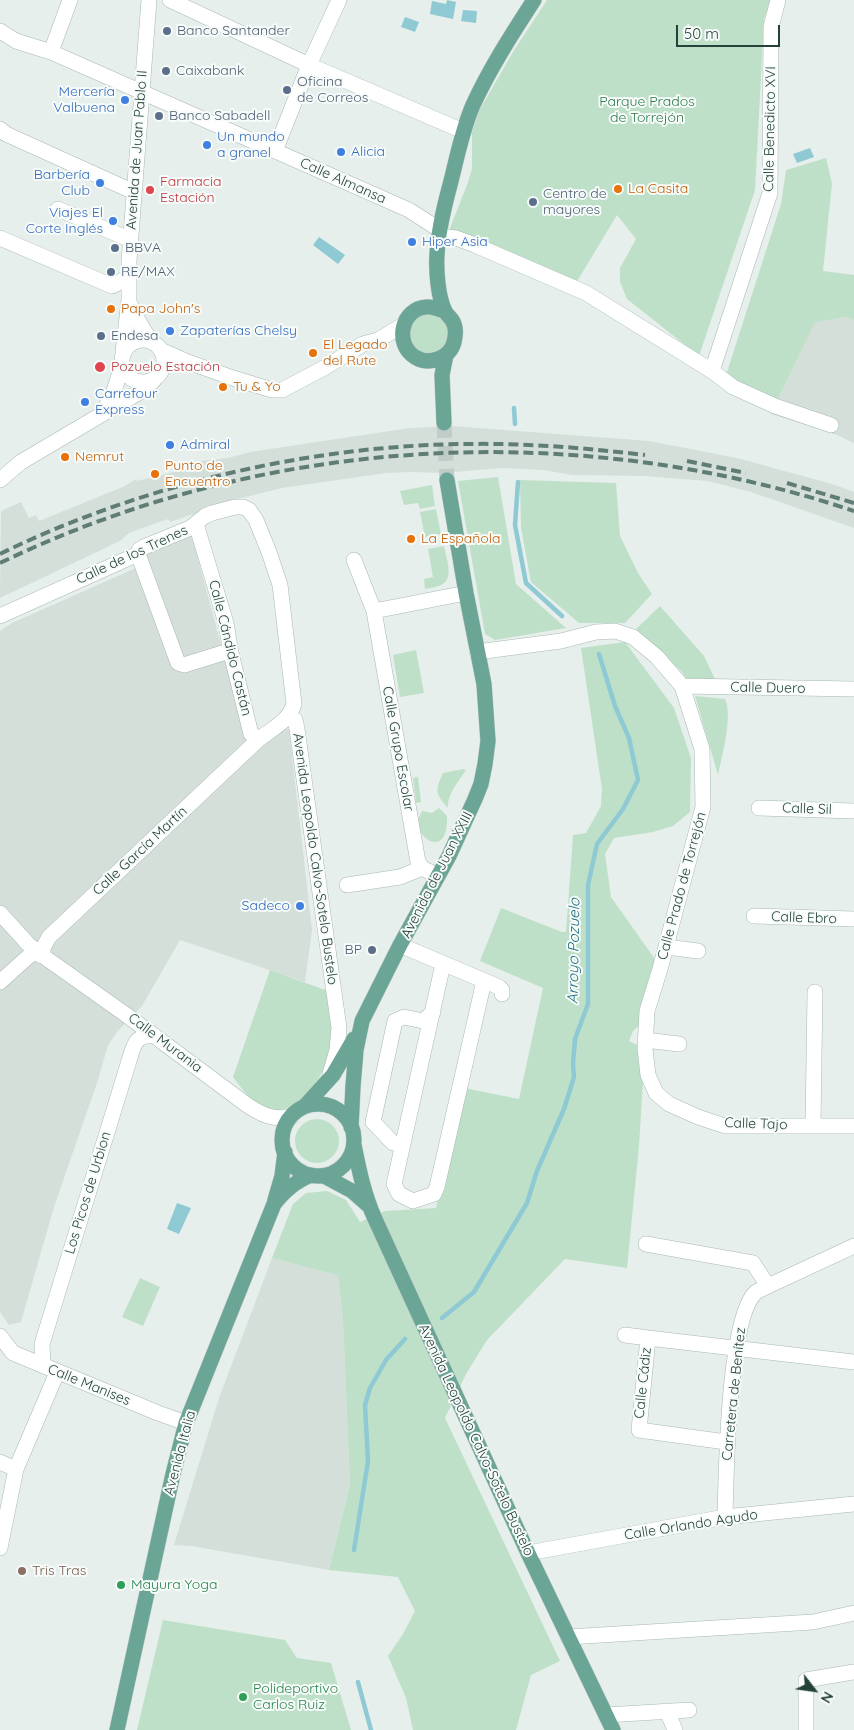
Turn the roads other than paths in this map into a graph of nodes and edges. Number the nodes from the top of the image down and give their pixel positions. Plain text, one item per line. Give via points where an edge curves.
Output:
1 (70, 0) edge
2 (149, 0) edge
3 (170, 0) edge
4 (339, 0) edge
5 (534, 0) edge
6 (778, 0) edge
7 (0, 32) edge
8 (51, 52) junction
9 (309, 65) junction
10 (141, 91) junction
11 (0, 129) edge
12 (463, 131) junction
13 (276, 151) junction
14 (134, 192) junction
15 (58, 209) dead end
16 (439, 233) junction
17 (0, 238) edge
18 (131, 240) junction
19 (130, 275) junction
20 (437, 279) junction
21 (112, 286) junction
22 (129, 300) junction
23 (428, 306) junction
24 (445, 311) junction
25 (403, 325) junction
26 (378, 340) junction
27 (156, 346) junction
28 (404, 346) junction
29 (446, 355) junction
30 (123, 359) junction
31 (425, 361) junction
32 (188, 362) junction
33 (712, 371) junction
34 (156, 378) junction
35 (443, 393) junction
36 (100, 415) junction
37 (444, 423) tunnel mouth
38 (831, 425) dead end
39 (21, 462) junction
40 (0, 466) edge
41 (0, 480) edge
42 (447, 480) tunnel mouth
43 (196, 524) junction
44 (269, 552) joint
45 (138, 554) junction
46 (354, 560) dead end
47 (466, 593) junction
48 (374, 611) junction
49 (0, 616) edge
50 (477, 652) junction
51 (231, 653) junction
52 (682, 686) junction
53 (854, 689) edge
54 (288, 716) junction
55 (259, 740) junction
56 (759, 808) dead end
57 (854, 811) edge
58 (422, 868) junction
59 (438, 876) junction
60 (347, 884) dead end
61 (0, 913) edge
62 (754, 916) dead end
63 (854, 919) edge
64 (400, 945) junction
65 (666, 947) junction
66 (698, 951) dead end
67 (43, 956) junction
68 (443, 964) junction
69 (484, 981) junction
70 (0, 982) edge
71 (816, 992) dead end
72 (502, 994) dead end
73 (433, 1012) junction
74 (362, 1022) junction
75 (155, 1036) junction
76 (645, 1040) junction
77 (679, 1044) dead end
78 (648, 1075) joint
79 (326, 1083) junction
80 (304, 1107) junction
81 (291, 1117) junction
82 (813, 1125) junction
83 (854, 1126) edge
84 (352, 1127) junction
85 (354, 1144) junction
86 (402, 1145) junction
87 (285, 1152) junction
88 (317, 1176) junction
89 (274, 1204) junction
90 (369, 1206) junction
91 (646, 1244) dead end
92 (854, 1246) edge
93 (768, 1286) junction
94 (625, 1335) dead end
95 (0, 1336) edge
96 (648, 1338) junction
97 (737, 1347) junction
98 (854, 1362) edge
99 (50, 1368) junction
100 (186, 1423) junction
101 (726, 1442) junction
102 (0, 1462) edge
103 (16, 1469) junction
104 (854, 1504) edge
105 (725, 1518) junction
106 (0, 1548) edge
107 (528, 1553) junction
108 (854, 1613) edge
109 (568, 1637) junction
110 (854, 1672) edge
111 (689, 1710) dead end
112 (667, 1711) junction
113 (606, 1716) junction
114 (117, 1730) edge
115 (613, 1730) edge
116 (675, 1730) edge
117 (806, 1730) edge

1 - 8 street
2 - 10 street, Avenida de Juan Pablo II
3 - 9 street
4 - 9 street
5 - 12 main road via 502,51
6 - 33 street, Calle Benedicto XVI via 771,27 770,193
7 - 8 street, Calle Almansa via 16,41
8 - 10 street, Calle Almansa
9 - 12 street
9 - 13 street
10 - 13 street, Calle Almansa
10 - 14 street, Avenida de Juan Pablo II
11 - 14 street
12 - 16 main road
13 - 16 street, Calle Almansa via 409,210
14 - 18 street, Avenida de Juan Pablo II
15 - 18 street
16 - 20 main road
16 - 33 street via 586,293
17 - 21 street
18 - 19 street, Avenida de Juan Pablo II
19 - 21 street
19 - 22 street, Avenida de Juan Pablo II
20 - 23 main road
20 - 24 main road
21 - 22 street
22 - 27 street, Avenida de Juan Pablo II via 139,322
22 - 30 street, Avenida de Juan Pablo II
23 - 24 main road
23 - 25 main road via 417,309
24 - 29 main road via 453,321 456,333 454,345
25 - 26 street
25 - 28 main road
26 - 28 street
26 - 32 street via 363,344 282,390 272,390
27 - 30 street via 139,341 132,343
27 - 32 street
27 - 34 street via 164,364
28 - 31 main road via 416,358
29 - 31 main road
29 - 35 main road
30 - 34 street via 129,378 134,381 141,383
30 - 36 street, Avenida de Juan Pablo II via 112,397
31 - 35 main road
32 - 34 street
33 - 38 street via 733,387 775,406
34 - 36 street via 143,390
35 - 37 main road
36 - 39 street
39 - 40 street
39 - 41 street
42 - 47 main road, Avenida de Juan XXIII
43 - 44 street, Calle de los Trenes via 212,513 243,507 250,510 256,520
43 - 45 street, Calle de los Trenes via 144,547
43 - 51 street, Calle Cándido Castán via 226,623
44 - 54 street, Avenida Leopoldo Calvo-Sotelo Bustelo via 280,585 294,704
45 - 49 street, Calle de los Trenes
45 - 51 street via 178,663 184,665
46 - 48 street, Calle Grupo Escolar
47 - 48 street
47 - 50 main road, Avenida de Juan XXIII
48 - 58 street, Calle Grupo Escolar via 418,862
50 - 52 street, Calle Prado de Torrejón via 615,631 633,637 657,657
50 - 59 main road, Avenida de Juan XXIII via 484,684 488,741 485,764 475,799
51 - 55 street, Calle Cándido Castán via 251,734
52 - 53 street, Calle Duero
52 - 65 street, Calle Prado de Torrejón via 702,749 703,807
54 - 55 street, Calle García Martín
54 - 79 street, Avenida Leopoldo Calvo-Sotelo Bustelo via 295,720 297,729 339,1028 337,1050
55 - 67 street, Calle García Martín via 49,937
56 - 57 street, Calle Sil
58 - 59 street
58 - 60 street via 400,878
59 - 64 main road, Avenida de Juan XXIII
61 - 67 street, Calle Murania
62 - 63 street, Calle Ebro
64 - 68 street
64 - 74 main road, Avenida de Juan XXIII
65 - 66 street
65 - 76 street, Calle Prado de Torrejón via 647,1011
67 - 70 street via 30,955
67 - 75 street, Calle Murania
68 - 69 street
68 - 73 street
69 - 72 street via 502,990
69 - 86 street via 434,1194 413,1201 399,1194 394,1184
71 - 82 street
73 - 86 street
73 - 86 street via 423,1021 404,1017 395,1021 373,1122 393,1143
74 - 79 main road via 342,1063
74 - 84 main road, Avenida de Juan XXIII via 356,1050
75 - 81 street, Calle Murania via 260,1114 273,1118
75 - 99 street, Los Picos de Urbion via 140,1038 129,1060 42,1344
76 - 77 street
76 - 78 street, Calle Prado de Torrejón
78 - 82 street, Calle Tajo via 656,1093 668,1104 726,1126
79 - 80 main road
80 - 81 main road
80 - 84 main road via 330,1107 343,1115
81 - 87 main road via 284,1128
82 - 83 street, Calle Tajo
84 - 85 main road
85 - 88 main road via 344,1165 335,1172
85 - 90 main road, Avenida Leopoldo Calvo-Sotelo Bustelo
87 - 88 main road via 293,1166
87 - 89 main road
88 - 89 main road, Avenida Italia via 289,1187
88 - 90 main road via 352,1191
89 - 100 main road, Avenida Italia
90 - 107 main road, Avenida Leopoldo Calvo-Sotelo Bustelo
91 - 93 street via 753,1263
92 - 93 street, Carretera de Benítez
93 - 97 street, Carretera de Benítez via 755,1293 750,1301 741,1323
94 - 96 street, Calle Cádiz
95 - 99 street, Calle Manises via 13,1353
96 - 97 street, Calle Cádiz
96 - 101 street, Calle Cádiz via 639,1430
97 - 98 street, Calle Cádiz
97 - 101 street, Carretera de Benítez
99 - 100 street, Calle Manises
99 - 103 street, Los Picos de Urbion via 56,1375
100 - 114 main road, Avenida Italia
101 - 105 street, Carretera de Benítez
102 - 103 street
103 - 106 street, Los Picos de Urbion
104 - 105 street, Calle Orlando Agudo
105 - 107 street, Calle Orlando Agudo
107 - 109 main road, Avenida Leopoldo Calvo-Sotelo Bustelo
108 - 109 street via 813,1622
109 - 113 main road, Avenida Leopoldo Calvo-Sotelo Bustelo
110 - 117 street via 806,1680
111 - 112 street
112 - 113 street
112 - 116 street
113 - 115 main road, Avenida Leopoldo Calvo-Sotelo Bustelo

